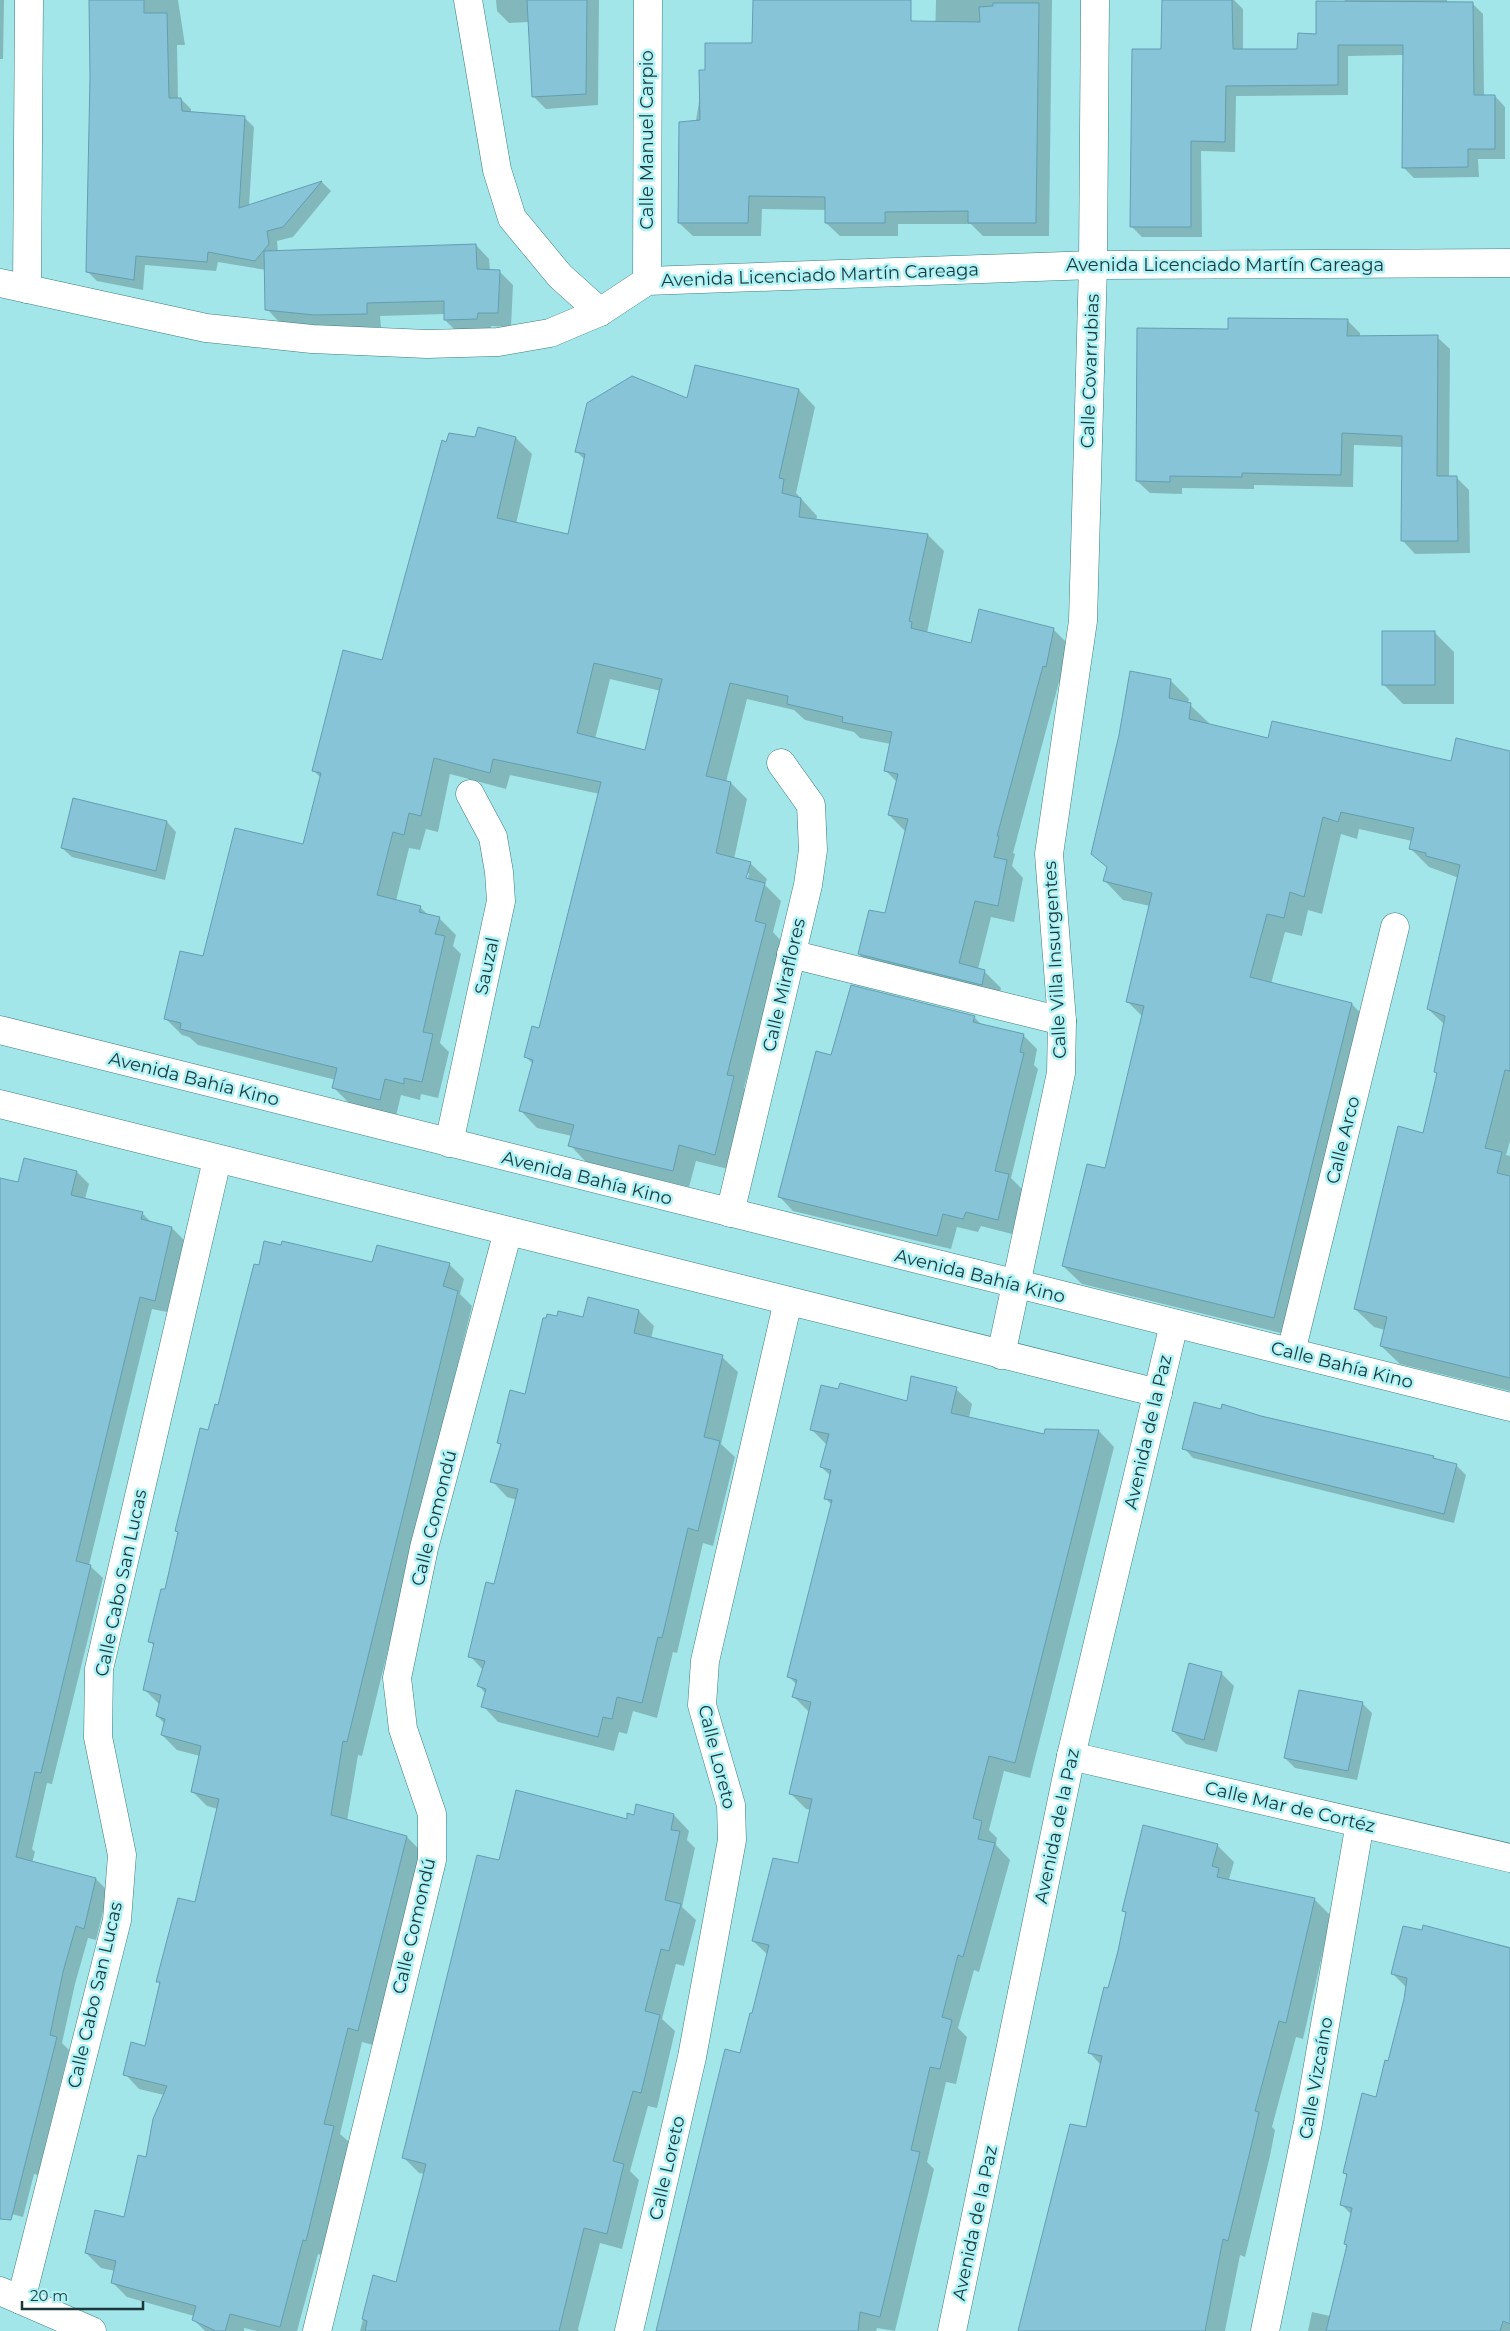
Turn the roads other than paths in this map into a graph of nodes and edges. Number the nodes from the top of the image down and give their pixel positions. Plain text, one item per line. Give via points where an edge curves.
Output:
1 (29, 0) edge
2 (468, 0) edge
3 (648, 0) edge
4 (1094, 0) edge
5 (1510, 264) edge
6 (1093, 265) junction
7 (647, 281) junction
8 (0, 283) edge
9 (27, 289) junction
10 (600, 312) junction
11 (1083, 621) joint
12 (781, 763) dead end
13 (470, 794) dead end
14 (1395, 927) dead end
15 (791, 954) junction
16 (1062, 1021) junction
17 (0, 1030) edge
18 (0, 1104) edge
19 (449, 1143) junction
20 (217, 1160) junction
21 (730, 1213) junction
22 (508, 1231) junction
23 (1017, 1285) junction
24 (788, 1302) junction
25 (1174, 1324) junction
26 (1291, 1352) junction
27 (1000, 1355) junction
28 (1158, 1393) junction
29 (1510, 1407) edge
30 (1071, 1756) junction
31 (1360, 1823) junction
32 (1510, 1858) edge
33 (11, 2295) edge
34 (92, 2331) edge
35 (317, 2331) edge
36 (629, 2331) edge
37 (952, 2331) edge
38 (1265, 2331) edge

1 - 9 street
2 - 10 street via 497,170 512,218 560,276
3 - 7 street, Calle Manuel Carpio
4 - 6 street, Calle Covarrubias
5 - 6 street, Avenida Licenciado Martín Careaga
6 - 7 street, Avenida Licenciado Martín Careaga
6 - 11 street, Calle Covarrubias
7 - 10 street, Avenida Licenciado Martín Careaga
8 - 9 street, Avenida Licenciado Martín Careaga
9 - 10 street, Avenida Licenciado Martín Careaga via 206,328 312,339 427,344 498,342 550,333
11 - 16 street, Calle Villa Insurgentes via 1049,854
12 - 15 street, Calle Miraflores via 811,805 813,850
13 - 19 street, Sauzal via 493,837 501,900
14 - 26 street, Calle Arco
15 - 16 street
15 - 21 street, Calle Miraflores
16 - 23 street, Calle Villa Insurgentes via 1061,1073
17 - 19 street, Avenida Bahía Kino
18 - 20 street
19 - 21 street, Avenida Bahía Kino
20 - 22 street
20 - 33 street, Calle Cabo San Lucas via 99,1669 98,1737 122,1855 116,1920
21 - 23 street, Avenida Bahía Kino
22 - 24 street
22 - 35 street, Calle Comondú via 424,1548 397,1678 402,1729 432,1814 432,1860
23 - 25 street, Avenida Bahía Kino
23 - 27 street, Calle Villa Insurgentes
24 - 27 street
24 - 36 street, Calle Loreto via 704,1661 702,1705 731,1805 732,1840 692,2057
25 - 26 street, Calle Bahía Kino
25 - 28 street, Avenida de la Paz
26 - 29 street, Calle Bahía Kino
27 - 28 street
28 - 30 street, Avenida de la Paz
30 - 31 street, Calle Mar de Cortéz
30 - 37 street, Avenida de la Paz
31 - 32 street, Calle Mar de Cortéz
31 - 38 street, Calle Vizcaíno via 1308,2123
33 - 34 street

